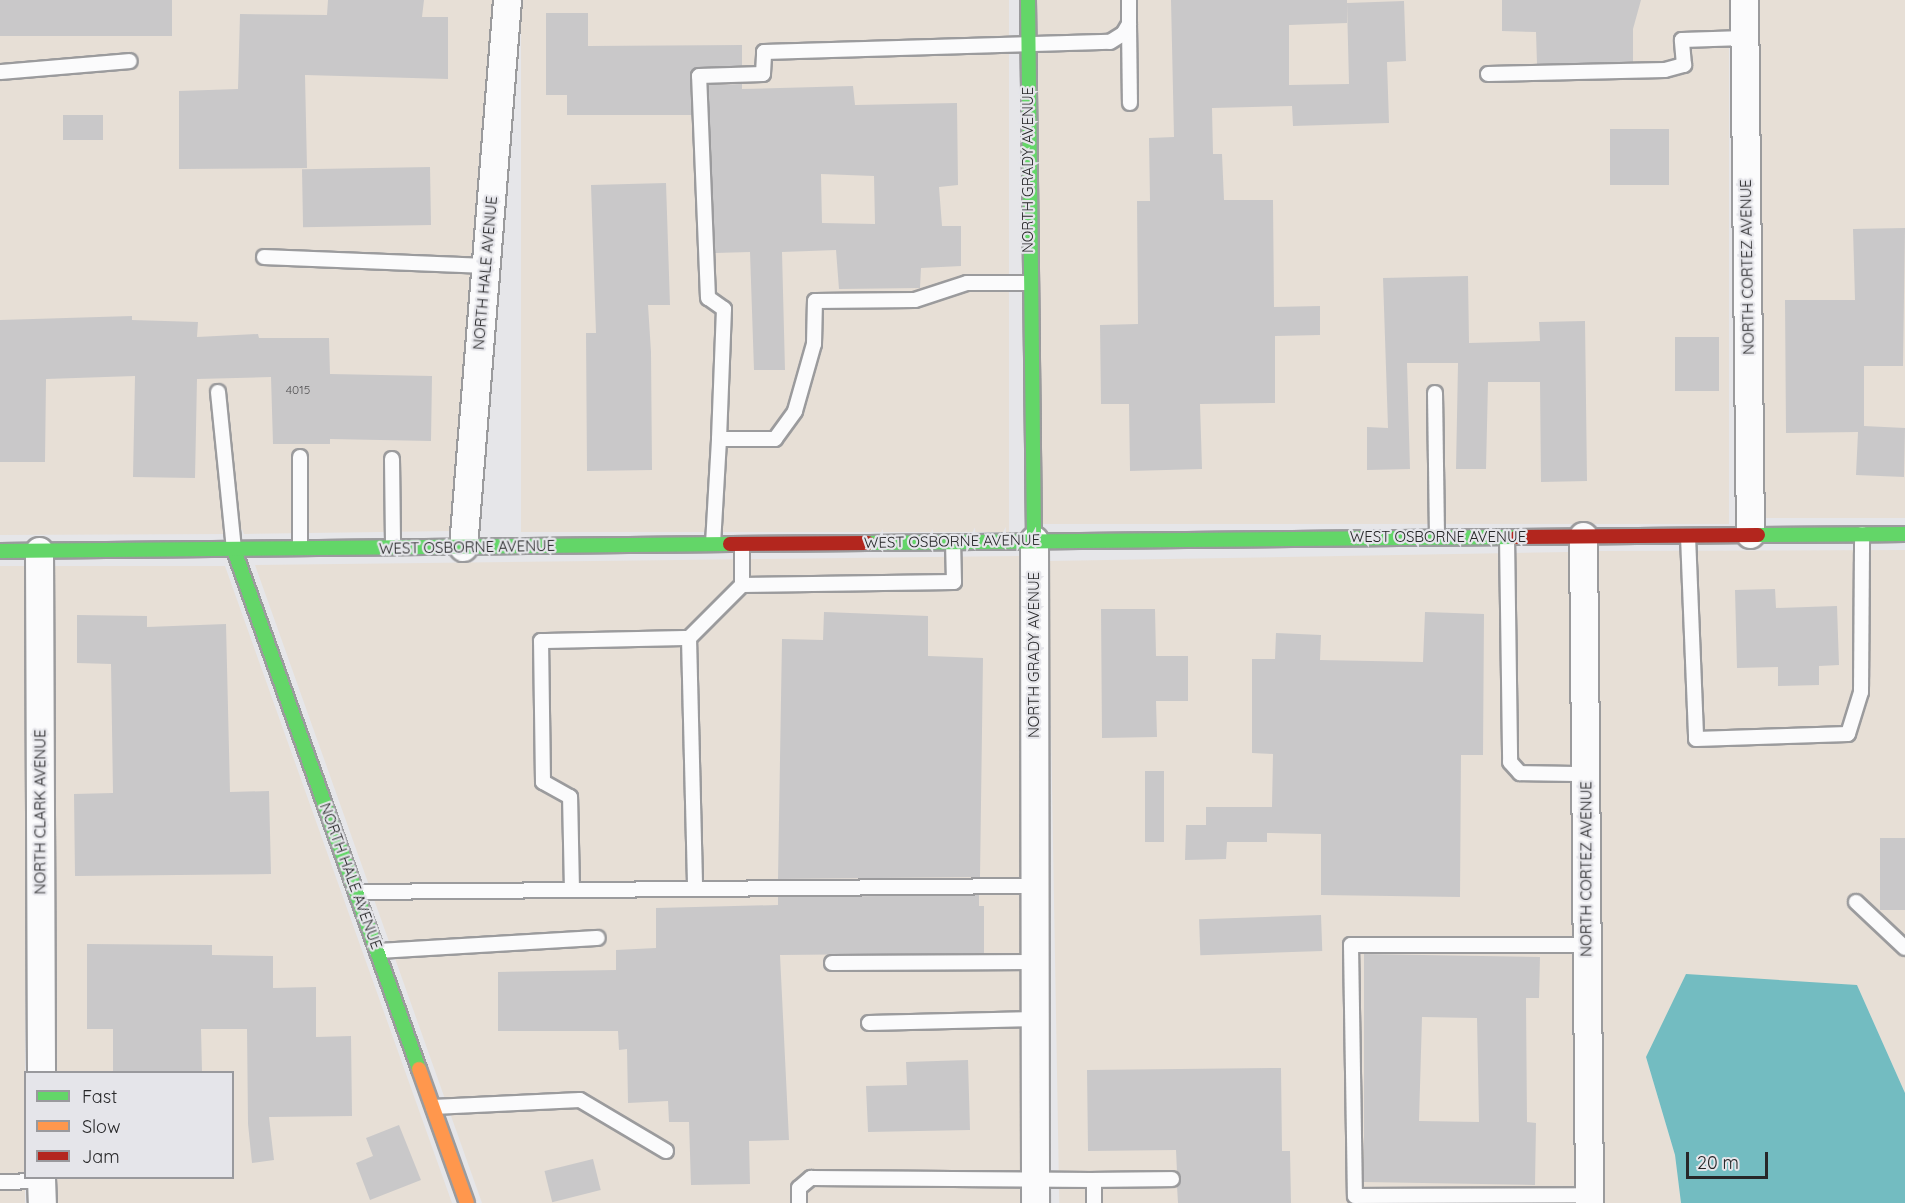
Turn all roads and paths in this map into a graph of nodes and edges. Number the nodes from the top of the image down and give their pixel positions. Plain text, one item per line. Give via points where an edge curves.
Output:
1 (507, 0) edge
2 (1028, 0) edge
3 (1129, 0) edge
4 (1744, 0) edge
5 (1129, 24) junction
6 (1744, 38) junction
7 (1028, 44) junction
8 (130, 62) dead end
9 (0, 72) edge
10 (1488, 74) dead end
11 (1130, 103) dead end
12 (264, 257) dead end
13 (486, 267) junction
14 (1029, 283) junction
15 (218, 392) dead end
16 (1435, 393) dead end
17 (718, 439) junction
18 (300, 457) dead end
19 (392, 459) dead end
20 (1688, 534) junction
21 (1750, 534) junction
22 (1862, 534) junction
23 (1905, 534) edge
24 (1583, 536) junction
25 (1437, 537) junction
26 (1507, 537) junction
27 (1034, 540) junction
28 (953, 541) junction
29 (713, 544) junction
30 (742, 544) junction
31 (393, 547) junction
32 (463, 547) junction
33 (300, 549) junction
34 (234, 550) junction
35 (0, 551) edge
36 (39, 551) junction
37 (742, 585) junction
38 (689, 638) junction
39 (1585, 774) junction
40 (1035, 886) junction
41 (695, 889) junction
42 (572, 890) junction
43 (356, 892) junction
44 (1856, 902) dead end
45 (598, 938) dead end
46 (1587, 945) junction
47 (1905, 948) edge
48 (377, 951) junction
49 (1035, 962) junction
50 (832, 963) dead end
51 (1035, 1019) junction
52 (869, 1023) dead end
53 (41, 1071) edge
54 (433, 1107) junction
55 (666, 1151) dead end
56 (1172, 1179) dead end
57 (1094, 1180) junction
58 (0, 1182) edge
59 (41, 1187) edge
60 (1035, 1191) edge
61 (1589, 1199) edge
62 (467, 1203) edge
63 (799, 1203) edge
64 (1094, 1203) edge

1 - 13 street, NORTH HALE AVENUE
2 - 7 street, NORTH GRADY AVENUE
3 - 5 lane
4 - 6 street, NORTH CORTEZ AVENUE
5 - 7 lane via 1123,34 1110,42
5 - 11 lane
6 - 10 lane via 1682,40 1684,65 1665,70
6 - 21 street, NORTH CORTEZ AVENUE
7 - 14 street, NORTH GRADY AVENUE
7 - 17 lane via 764,52 763,74 699,76 708,298 724,309
8 - 9 lane
12 - 13 lane
13 - 32 street, NORTH HALE AVENUE
14 - 17 lane via 967,283 915,300 815,301 814,344 795,411 775,439
14 - 27 street, NORTH GRADY AVENUE
15 - 34 lane
16 - 25 lane
17 - 29 lane
18 - 33 lane
19 - 31 lane
20 - 21 street, WEST OSBORNE AVENUE
20 - 22 lane via 1696,739 1848,734 1861,692
20 - 24 street, WEST OSBORNE AVENUE
21 - 22 street, WEST OSBORNE AVENUE
22 - 23 street, WEST OSBORNE AVENUE
24 - 26 street, WEST OSBORNE AVENUE
24 - 39 street, NORTH CORTEZ AVENUE
25 - 26 street, WEST OSBORNE AVENUE
25 - 27 street, WEST OSBORNE AVENUE
26 - 39 lane via 1510,762 1520,773
27 - 28 street, WEST OSBORNE AVENUE
27 - 40 street, NORTH GRADY AVENUE
28 - 30 street, WEST OSBORNE AVENUE
28 - 37 lane via 954,582
29 - 30 street, WEST OSBORNE AVENUE
29 - 32 street, WEST OSBORNE AVENUE
30 - 37 lane
31 - 32 street, WEST OSBORNE AVENUE
31 - 33 street, WEST OSBORNE AVENUE
33 - 34 street, WEST OSBORNE AVENUE
34 - 36 street, WEST OSBORNE AVENUE
34 - 43 street, NORTH HALE AVENUE
35 - 36 street, WEST OSBORNE AVENUE
36 - 53 street, NORTH CLARK AVENUE
37 - 38 lane
38 - 41 lane
38 - 42 lane via 542,641 543,782 570,797
39 - 46 street, NORTH CORTEZ AVENUE
40 - 41 lane
40 - 49 street, NORTH GRADY AVENUE
41 - 42 lane
42 - 43 lane
43 - 48 street, NORTH HALE AVENUE
44 - 47 lane
45 - 48 lane
46 - 61 street, NORTH CORTEZ AVENUE
46 - 61 lane via 1351,945 1355,1196
48 - 54 street, NORTH HALE AVENUE
49 - 50 lane
49 - 51 street, NORTH GRADY AVENUE
51 - 52 lane
51 - 60 street, NORTH GRADY AVENUE
54 - 55 lane via 580,1100
54 - 62 street, NORTH HALE AVENUE
56 - 57 lane
57 - 60 lane
57 - 64 lane
58 - 59 lane
60 - 63 lane via 811,1178 799,1188

